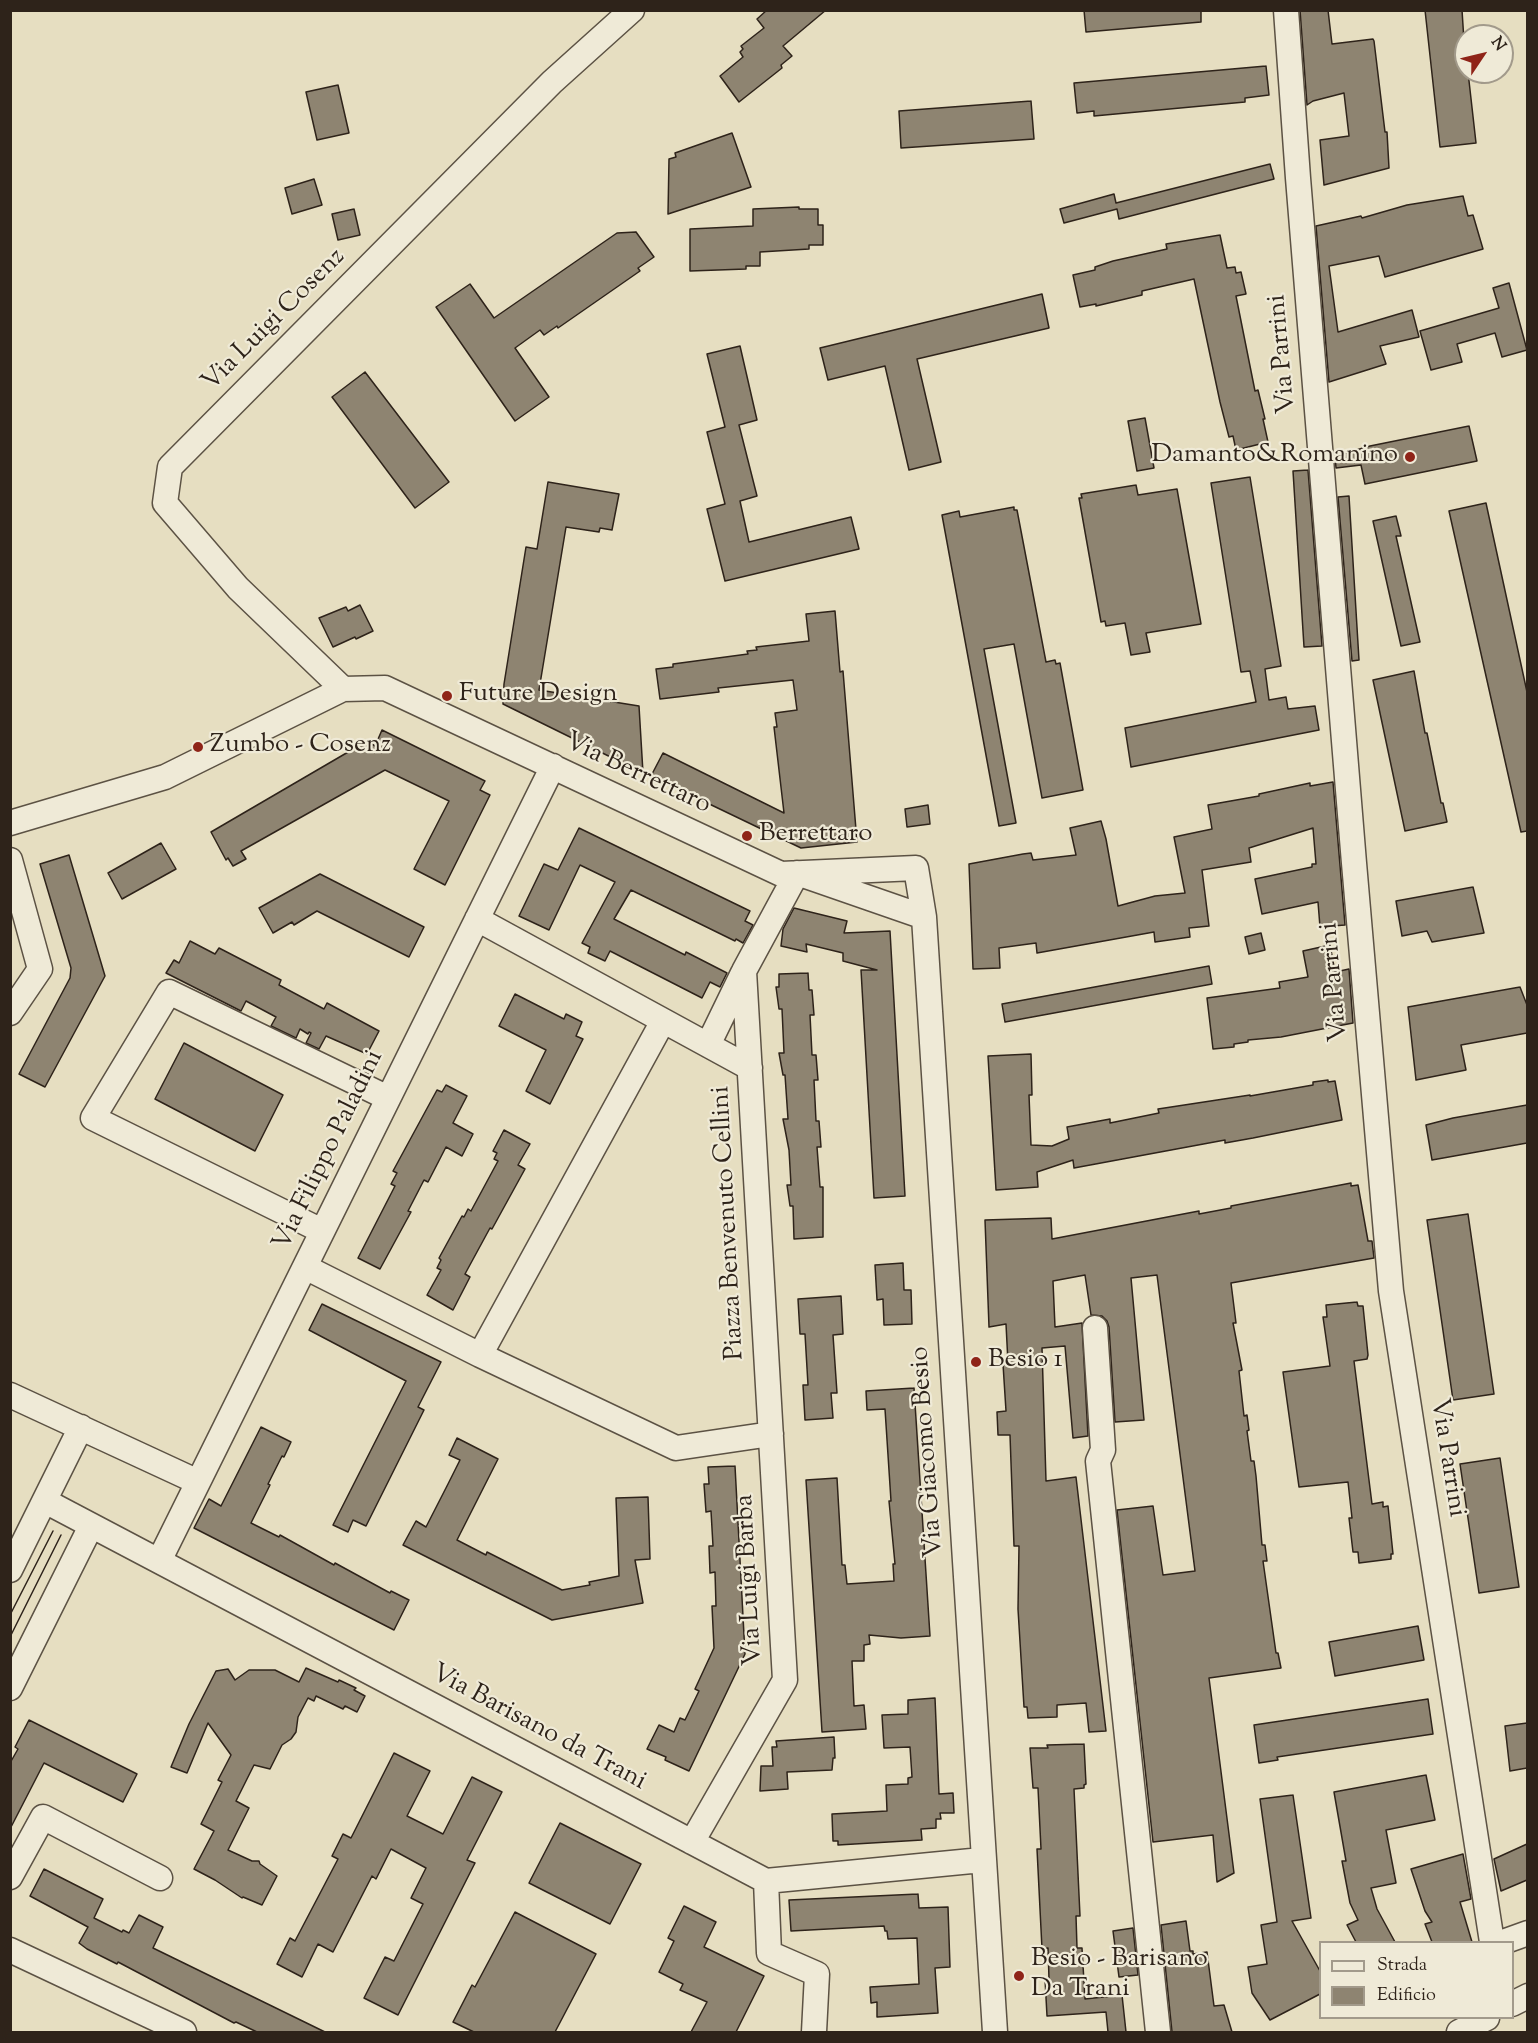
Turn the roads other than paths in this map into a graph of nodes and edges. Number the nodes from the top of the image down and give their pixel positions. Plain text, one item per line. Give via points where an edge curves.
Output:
1 (633, 10) edge
2 (1287, 10) edge
3 (343, 689) junction
4 (553, 766) junction
5 (10, 823) edge
6 (10, 860) edge
7 (916, 868) joint
8 (797, 873) junction
9 (924, 917) junction
10 (477, 919) junction
11 (744, 971) junction
12 (10, 1013) edge
13 (663, 1021) junction
14 (708, 1045) junction
15 (750, 1068) junction
16 (388, 1098) junction
17 (322, 1231) junction
18 (304, 1267) junction
19 (1095, 1328) dead end
20 (480, 1355) junction
21 (10, 1395) edge
22 (81, 1427) junction
23 (771, 1434) junction
24 (198, 1482) junction
25 (45, 1501) junction
26 (91, 1526) junction
27 (159, 1561) junction
28 (10, 1570) edge
29 (10, 1688) edge
30 (692, 1842) junction
31 (982, 1860) junction
32 (10, 1876) edge
33 (160, 1878) dead end
34 (766, 1881) junction
35 (1527, 1933) edge
36 (1492, 1941) edge
37 (1506, 1941) edge
38 (10, 1950) edge
39 (1485, 2019) edge
40 (177, 2031) edge
41 (814, 2032) edge
42 (994, 2032) edge
43 (1158, 2032) edge
44 (1459, 2032) edge

1 - 3 street, Via Luigi Cosenz via 552,82 170,467 165,503 238,588
2 - 36 street, Via Parrini via 1391,1291
3 - 4 street, Via Berrettaro via 385,688
3 - 5 street via 165,777
4 - 8 street, Via Berrettaro via 781,874
4 - 10 street, Via Filippo Paladini
6 - 12 street via 40,969
7 - 8 street, Via Berrettaro
7 - 9 street, Via Giacomo Besio
8 - 9 street
8 - 11 street
9 - 31 street, Via Giacomo Besio
10 - 13 street, Piazza Benvenuto Cellini
10 - 16 street, Via Filippo Paladini
11 - 14 street
11 - 15 street
13 - 14 street, Piazza Benvenuto Cellini
13 - 20 street
14 - 15 street, Piazza Benvenuto Cellini
15 - 23 street, Piazza Benvenuto Cellini
16 - 17 street, Via Filippo Paladini
16 - 17 street via 169,992 93,1118
17 - 18 street, Via Filippo Paladini
18 - 20 street
18 - 24 street, Via Filippo Paladini
19 - 43 street via 1102,1450 1098,1461
20 - 23 street via 676,1448
21 - 22 street
22 - 24 street
22 - 25 street
23 - 30 street, Via Luigi Barba via 785,1680
24 - 27 street, Via Filippo Paladini
25 - 26 street, Via Barisano da Trani
25 - 28 street
26 - 27 street, Via Barisano da Trani
26 - 29 street
27 - 30 street, Via Barisano da Trani
30 - 34 street, Via Barisano da Trani
31 - 34 street
31 - 42 street, Via Giacomo Besio
32 - 33 street via 43,1817
34 - 41 street via 769,1953 817,1974
35 - 37 street
38 - 40 street
39 - 44 street

